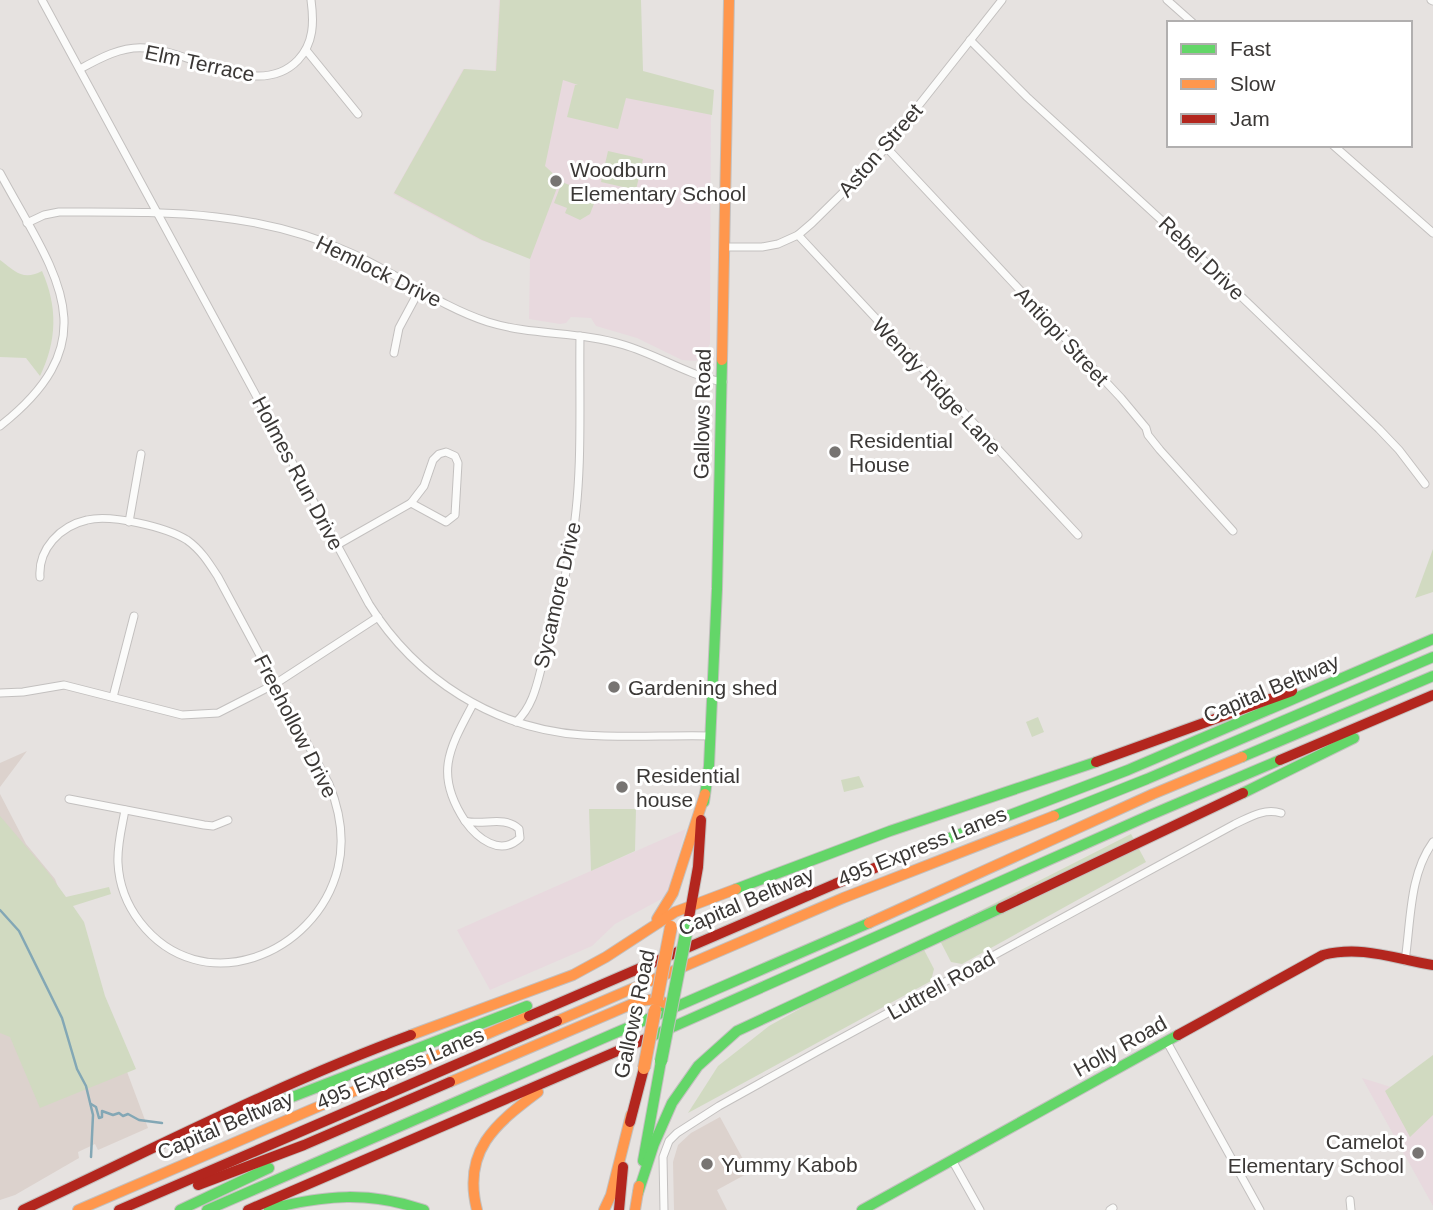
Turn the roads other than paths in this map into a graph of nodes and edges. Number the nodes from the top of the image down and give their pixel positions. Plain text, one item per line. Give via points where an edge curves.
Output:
1 (42, 0) edge
2 (311, 0) edge
3 (729, 0) edge
4 (1002, 0) edge
5 (1167, 0) edge
6 (1191, 21) edge
7 (971, 40) junction
8 (306, 50) junction
9 (80, 69) junction
10 (358, 114) dead end
11 (885, 146) junction
12 (1335, 147) edge
13 (0, 173) edge
14 (156, 211) junction
15 (27, 223) junction
16 (1433, 233) edge
17 (798, 235) junction
18 (725, 247) junction
19 (420, 289) junction
20 (580, 336) junction
21 (394, 353) dead end
22 (723, 382) junction
23 (0, 426) edge
24 (141, 454) dead end
25 (1425, 484) dead end
26 (411, 503) junction
27 (129, 522) junction
28 (1233, 531) dead end
29 (1077, 535) dead end
30 (337, 545) junction
31 (40, 577) dead end
32 (135, 616) dead end
33 (378, 617) junction
34 (1433, 639) edge
35 (1433, 657) edge
36 (1376, 664) junction
37 (1433, 676) edge
38 (275, 684) junction
39 (0, 693) edge
40 (1433, 696) edge
41 (113, 697) junction
42 (473, 704) junction
43 (516, 722) junction
44 (711, 736) junction
45 (705, 793) junction
46 (69, 799) dead end
47 (125, 810) junction
48 (1281, 813) dead end
49 (228, 820) dead end
50 (464, 821) junction
51 (700, 827) junction
52 (1433, 842) edge
53 (835, 884) junction
54 (692, 906) junction
55 (675, 912) junction
56 (650, 926) junction
57 (1405, 961) junction
58 (1433, 965) edge
59 (656, 1004) junction
60 (638, 1006) junction
61 (672, 1007) junction
62 (1167, 1042) junction
63 (563, 1075) junction
64 (631, 1115) junction
65 (130, 1160) junction
66 (952, 1160) junction
67 (638, 1192) junction
68 (1350, 1200) dead end
69 (23, 1210) edge
70 (78, 1210) edge
71 (119, 1210) edge
72 (128, 1210) edge
73 (180, 1210) edge
74 (207, 1210) edge
75 (248, 1210) edge
76 (264, 1210) edge
77 (424, 1210) edge
78 (477, 1210) edge
79 (604, 1210) edge
80 (619, 1210) edge
81 (635, 1210) edge
82 (664, 1210) edge
83 (862, 1210) edge
84 (979, 1210) edge
85 (1260, 1210) edge
86 (1351, 1210) edge

1 - 9 street, Holmes Run Drive
2 - 8 street via 313,33
3 - 18 main road, Gallows Road
4 - 7 street, Aston Street
5 - 6 street
7 - 11 street, Aston Street
7 - 25 street, Rebel Drive via 1379,429
8 - 9 street, Elm Terrace via 292,66 262,78 147,48 113,53
8 - 10 street
9 - 14 street, Holmes Run Drive
11 - 17 street, Aston Street via 854,183
11 - 28 street, Antiopi Street via 1121,398 1160,450
12 - 16 street
13 - 15 street
14 - 15 street, Hemlock Drive via 60,212
14 - 19 street, Hemlock Drive via 289,230 349,252
14 - 30 street, Holmes Run Drive
15 - 23 street via 59,287 61,348 47,379 29,402
17 - 18 street, Aston Street via 762,247
17 - 29 street, Wendy Ridge Lane
18 - 22 main road, Gallows Road
19 - 20 street, Hemlock Drive via 487,321 533,332
19 - 21 street via 398,328
20 - 22 street, Hemlock Drive via 622,344
20 - 43 street, Sycamore Drive via 573,533 532,701
22 - 44 main road, Gallows Road
24 - 27 street
26 - 26 street via 424,486 435,456 446,452 455,456 453,519 443,522
26 - 30 street
27 - 31 street, Freehollow Drive via 93,519 68,527 44,552
27 - 38 street, Freehollow Drive via 176,534 201,552
30 - 33 street, Holmes Run Drive
32 - 41 street
33 - 38 street
33 - 42 street, Holmes Run Drive via 422,667
34 - 36 main road, Capital Beltway
35 - 71 main road, 495 Express Lanes via 1147,779 843,898
36 - 53 main road, Capital Beltway via 1128,770
36 - 54 main road via 890,831
37 - 74 main road via 1153,794 832,940
38 - 41 street via 229,708 194,716
38 - 47 street, Freehollow Drive via 330,784 341,828 341,853 332,887 317,914 294,937 266,954 226,963 195,959 164,945 135,915 122,885 118,849
39 - 41 street via 64,685
40 - 63 main road via 992,884
40 - 67 main road via 1207,811 737,1031 700,1063 664,1114
42 - 43 street, Holmes Run Drive
42 - 50 street via 452,744 446,772 450,796
43 - 44 street, Holmes Run Drive via 582,735
44 - 45 main road, Gallows Road
45 - 51 main road, Gallows Road
45 - 56 main road via 673,893
46 - 47 street
47 - 49 street via 213,826
48 - 82 street, Luttrell Road via 1260,813 1235,824 677,1133 663,1157
50 - 50 street via 512,823 520,838 495,845 479,838
51 - 54 main road, Gallows Road
51 - 55 main road, Gallows Road
52 - 57 street via 1416,875
53 - 65 main road
53 - 70 main road, Capital Beltway
54 - 55 main road
54 - 61 main road, Gallows Road, bridge
55 - 56 main road
55 - 59 main road, Gallows Road, bridge
56 - 65 main road via 573,975 360,1054
57 - 58 main road, Holly Road
57 - 62 main road, Holly Road via 1360,949 1323,955
59 - 60 main road
59 - 61 main road, bridge
59 - 64 main road, Gallows Road, bridge
60 - 72 main road via 304,1145
60 - 73 main road
61 - 67 main road, Gallows Road, bridge
62 - 66 main road, Holly Road
62 - 85 street
63 - 75 main road
63 - 78 main road via 490,1133 472,1171 471,1191
64 - 79 main road
64 - 80 main road, Gallows Road
65 - 69 main road
66 - 83 main road, Holly Road
66 - 84 street
67 - 81 main road, Gallows Road
68 - 86 street
76 - 77 main road via 346,1195 390,1199

